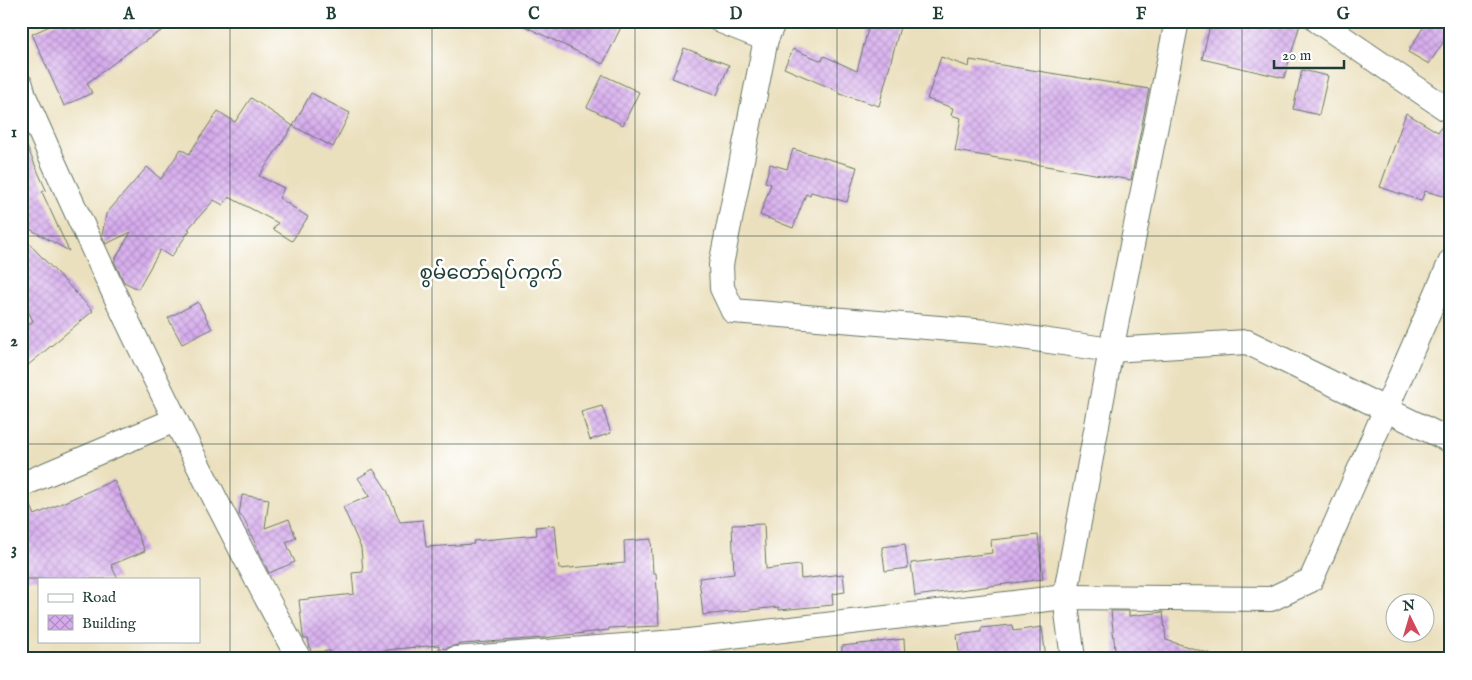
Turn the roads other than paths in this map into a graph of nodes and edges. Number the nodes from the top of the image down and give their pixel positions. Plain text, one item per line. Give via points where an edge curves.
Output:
1 (721, 21) edge
2 (1177, 21) edge
3 (1318, 21) edge
4 (770, 30) edge
5 (21, 85) edge
6 (1451, 112) edge
7 (1451, 261) edge
8 (1111, 350) junction
9 (1385, 408) junction
10 (175, 420) junction
11 (1451, 441) edge
12 (21, 485) edge
13 (1065, 597) junction
14 (690, 650) edge
15 (299, 659) edge
16 (455, 659) edge
17 (1073, 659) edge

1 - 4 street
2 - 8 street
3 - 6 street
4 - 8 street via 721,265 722,288 733,311 987,332
5 - 10 street via 92,250
7 - 9 street
8 - 9 street via 1247,342
8 - 13 street
9 - 11 street
9 - 13 street via 1312,580 1271,599
10 - 12 street
10 - 15 street
13 - 14 street
13 - 17 street
14 - 16 street

